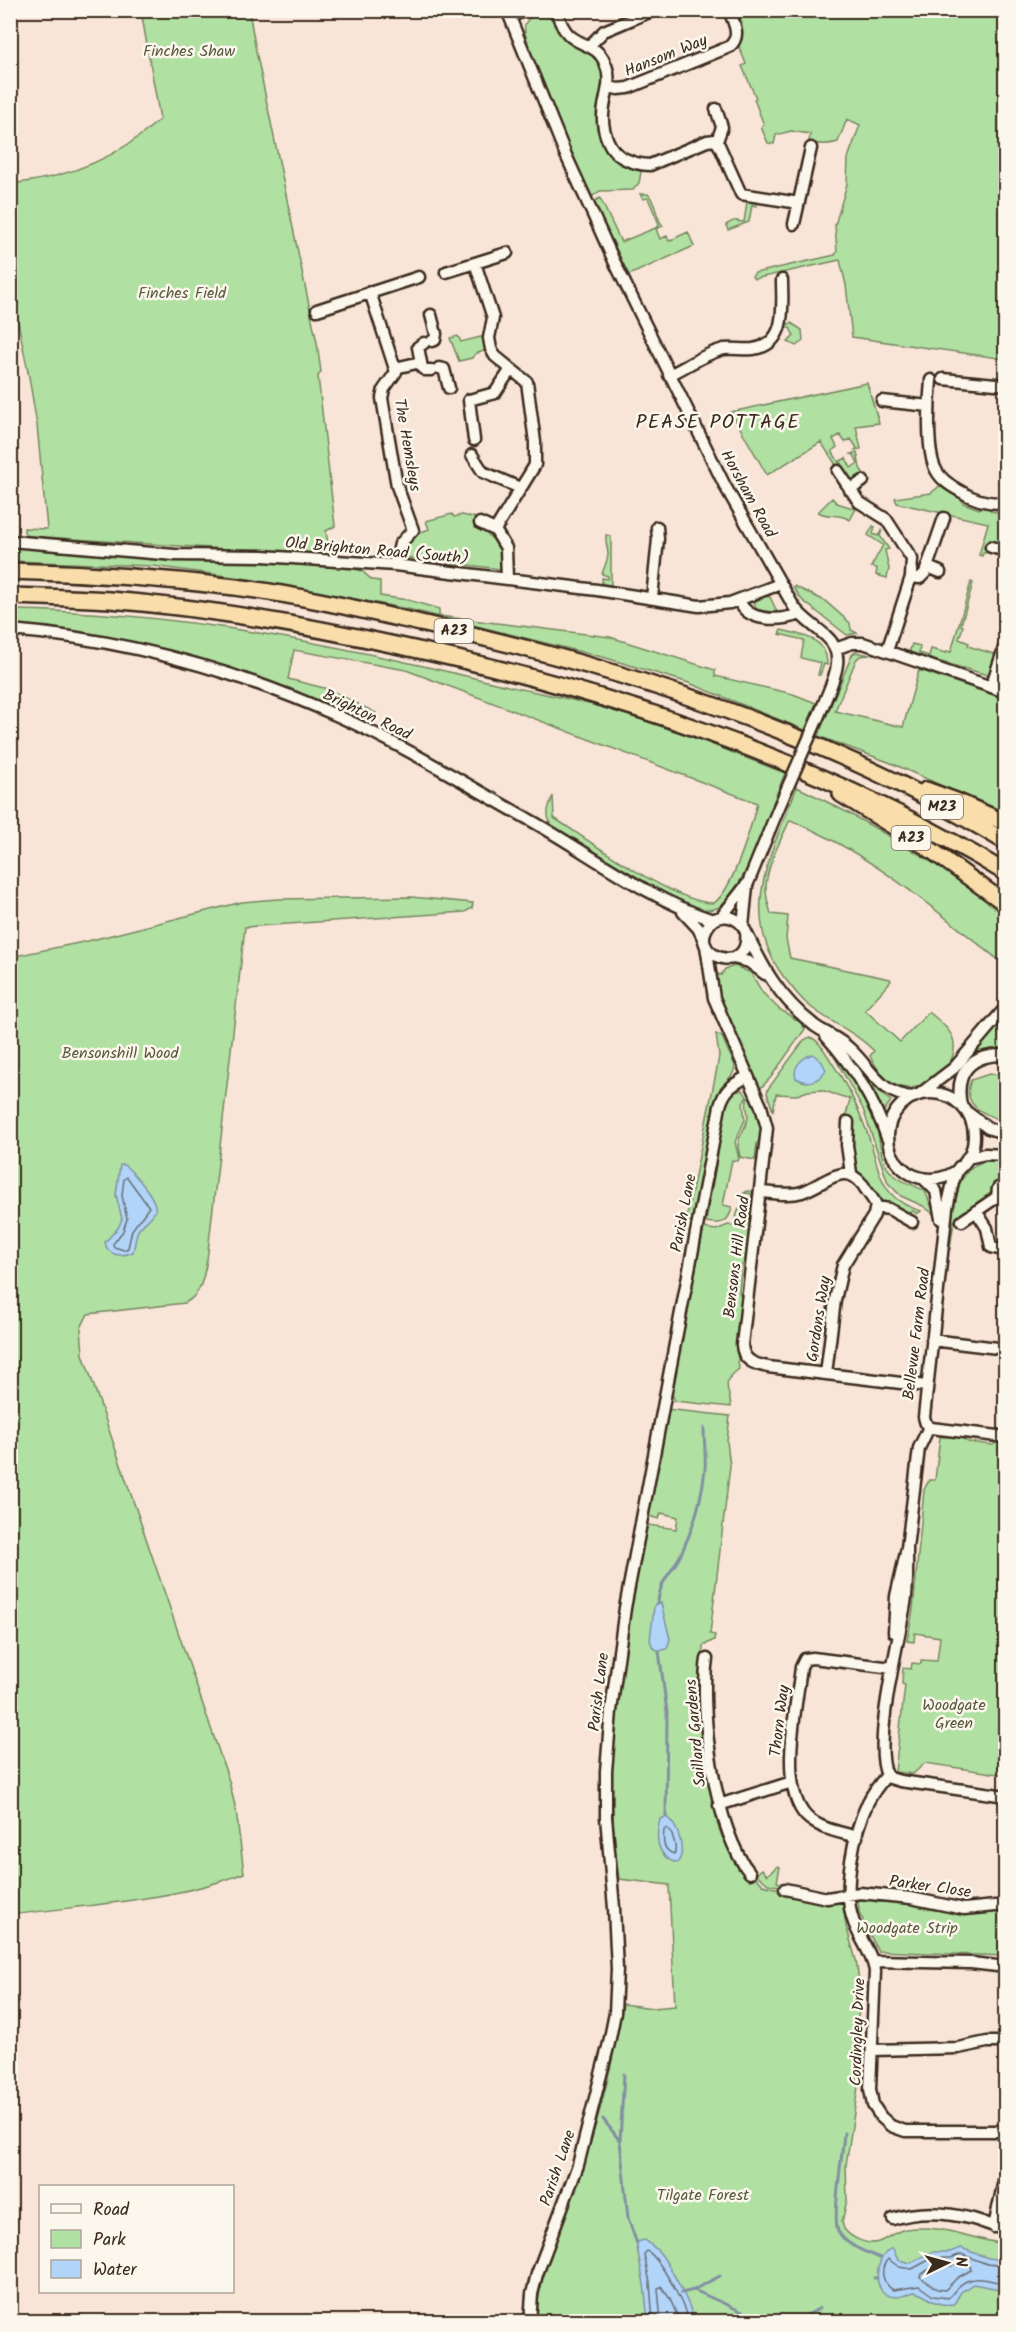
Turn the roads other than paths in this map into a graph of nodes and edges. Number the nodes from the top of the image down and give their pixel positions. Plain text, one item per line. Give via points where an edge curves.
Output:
1 (526, 10) edge
2 (556, 10) edge
3 (654, 10) edge
4 (729, 10) edge
5 (509, 14) edge
6 (590, 45) junction
7 (609, 87) junction
8 (716, 109) dead end
9 (717, 141) junction
10 (811, 148) dead end
11 (800, 203) junction
12 (794, 224) dead end
13 (507, 252) dead end
14 (476, 263) junction
15 (446, 273) dead end
16 (419, 277) dead end
17 (782, 280) dead end
18 (370, 292) junction
19 (317, 310) dead end
20 (431, 315) dead end
21 (427, 365) junction
22 (395, 368) junction
23 (512, 369) junction
24 (669, 375) junction
25 (943, 379) dead end
26 (931, 380) dead end
27 (1005, 386) edge
28 (449, 388) dead end
29 (882, 401) dead end
30 (929, 406) junction
31 (474, 440) dead end
32 (472, 455) dead end
33 (839, 473) dead end
34 (863, 481) dead end
35 (520, 488) junction
36 (850, 490) junction
37 (1005, 503) edge
38 (944, 518) dead end
39 (480, 523) dead end
40 (495, 530) junction
41 (662, 535) dead end
42 (10, 542) edge
43 (991, 547) dead end
44 (1005, 551) edge
45 (395, 565) junction
46 (928, 567) junction
47 (10, 571) edge
48 (940, 572) dead end
49 (911, 577) junction
50 (507, 579) junction
51 (780, 584) junction
52 (10, 596) edge
53 (652, 598) junction
54 (739, 600) junction
55 (800, 614) junction
56 (10, 630) edge
57 (1005, 642) edge
58 (835, 650) junction
59 (887, 651) junction
60 (991, 687) junction
61 (1005, 692) edge
62 (878, 774) junction
63 (814, 775) junction
64 (1005, 824) edge
65 (1005, 842) edge
66 (1005, 873) edge
67 (748, 882) junction
68 (1005, 904) edge
69 (678, 908) junction
70 (718, 918) junction
71 (745, 929) junction
72 (705, 943) junction
73 (731, 958) junction
74 (768, 976) junction
75 (712, 987) junction
76 (1005, 1007) edge
77 (818, 1027) junction
78 (1005, 1055) edge
79 (748, 1076) junction
80 (916, 1096) junction
81 (964, 1109) junction
82 (848, 1122) dead end
83 (1005, 1134) edge
84 (888, 1142) junction
85 (1005, 1155) edge
86 (966, 1158) junction
87 (959, 1167) junction
88 (851, 1173) junction
89 (923, 1178) junction
90 (998, 1188) dead end
91 (761, 1192) junction
92 (876, 1207) junction
93 (976, 1211) junction
94 (962, 1221) dead end
95 (912, 1222) dead end
96 (943, 1237) junction
97 (1005, 1251) edge
98 (932, 1340) junction
99 (1005, 1349) edge
100 (826, 1374) junction
101 (926, 1386) junction
102 (929, 1427) junction
103 (1005, 1437) edge
104 (707, 1659) dead end
105 (892, 1668) junction
106 (887, 1775) junction
107 (792, 1782) junction
108 (1005, 1796) edge
109 (719, 1805) junction
110 (857, 1837) junction
111 (750, 1873) dead end
112 (785, 1889) dead end
113 (849, 1894) junction
114 (1005, 1905) edge
115 (873, 1961) junction
116 (1005, 1967) edge
117 (1005, 2042) edge
118 (872, 2050) junction
119 (1005, 2131) edge
120 (1005, 2171) edge
121 (893, 2219) dead end
122 (994, 2226) junction
123 (1005, 2229) edge
124 (530, 2322) edge

1 - 5 street
2 - 6 street via 567,32
3 - 6 street via 604,31
4 - 7 street, Hansom Way via 737,33 736,41 729,47 628,88
5 - 24 street, Horsham Road via 587,202
6 - 7 street via 606,65
7 - 9 street via 602,111 603,126 611,147 622,157 650,165 707,141
8 - 9 street via 722,128
9 - 11 street via 741,194
10 - 11 street
11 - 12 street
13 - 14 street
14 - 15 street
14 - 23 street via 493,318 491,349
16 - 18 street
17 - 24 street via 781,328 772,340 758,348 716,352
18 - 19 street
18 - 22 street
20 - 21 street via 435,340 418,346
21 - 22 street
21 - 28 street via 444,369
22 - 45 street, The Hemsleys via 396,374 382,398 398,493 418,528 400,544
23 - 31 street via 491,395 469,400
23 - 35 street via 527,382 536,447 533,469
24 - 51 street, Horsham Road via 724,486
25 - 27 street
26 - 30 street
29 - 30 street
30 - 37 street via 933,462 939,475 975,498
32 - 35 street via 483,472
33 - 36 street
34 - 36 street
35 - 40 street
36 - 49 street via 863,505 883,516 895,531 911,556
38 - 46 street
39 - 40 street
40 - 50 street via 506,548
41 - 53 street via 655,559
42 - 45 street, Old Brighton Road (South) via 175,555
43 - 44 street
45 - 50 street, Old Brighton Road (South)
46 - 48 street
46 - 49 street via 922,577
47 - 62 highway, A23 via 113,574 237,587 473,635 612,672 705,702
49 - 59 street
50 - 53 street, Old Brighton Road (South)
51 - 54 street, Old Brighton Road (South)
51 - 55 street, Horsham Road
52 - 63 highway, A23 via 111,600 232,614 462,659 597,695 692,726
53 - 54 street, Old Brighton Road (South) via 706,606
54 - 55 street via 744,610 753,615 783,620
55 - 58 street, Horsham Road via 827,637
56 - 69 street, Brighton Road via 163,656 299,699 441,769
57 - 60 street
58 - 59 street via 857,642
58 - 67 street, bridge via 837,670
59 - 60 street
60 - 61 street
62 - 64 highway, A23 via 956,801
62 - 65 highway, M23
63 - 66 highway, M23 via 877,802
63 - 68 highway, A23 via 924,845
67 - 70 street
67 - 71 street
69 - 70 street, Brighton Road
69 - 72 street, Brighton Road via 695,924
70 - 71 street via 734,918
70 - 72 street via 707,927
71 - 73 street via 746,945
71 - 74 street
72 - 73 street via 715,957
72 - 75 street, Bensons Hill Road
73 - 74 street via 749,962
73 - 75 street via 717,968
74 - 77 street via 784,997
75 - 79 street, Bensons Hill Road
76 - 80 street via 954,1068
77 - 80 street via 852,1050 889,1090 901,1096
77 - 84 street via 862,1084 879,1114
78 - 81 street via 983,1056 970,1065 960,1083
79 - 91 street, Bensons Hill Road via 767,1128
79 - 124 street, Parish Lane via 729,1087 720,1106 623,1620 606,1770 617,1970 612,2029 578,2165 537,2274
80 - 81 street via 942,1094
80 - 84 street via 895,1115
81 - 83 street via 988,1128
81 - 86 street via 973,1135
82 - 88 street via 846,1145
84 - 89 street via 900,1167
85 - 86 street
86 - 87 street
87 - 89 street via 944,1176
87 - 96 street, Bellevue Farm Road
88 - 91 street via 797,1193
88 - 92 street
89 - 96 street, Bellevue Farm Road via 937,1195
90 - 93 street via 997,1197
91 - 100 street, Bensons Hill Road via 744,1354 760,1365
92 - 95 street via 889,1209
92 - 100 street, Gordons Way via 843,1265
93 - 94 street
93 - 97 street via 987,1228 990,1247
96 - 98 street, Bellevue Farm Road
98 - 99 street
98 - 101 street, Bellevue Farm Road
100 - 101 street, Bensons Hill Road
101 - 102 street, Bellevue Farm Road via 923,1413
102 - 103 street
102 - 105 street via 919,1448 907,1548 907,1588
104 - 109 street, Saillard Gardens via 705,1688
105 - 106 street via 882,1757
105 - 107 street, Thorn Way via 813,1658 803,1662 790,1765
106 - 108 street via 900,1781
106 - 110 street, Cordingley Drive via 868,1801
107 - 109 street, Saillard Gardens
107 - 110 street, Thorn Way via 806,1816 828,1829
109 - 111 street, Saillard Gardens via 735,1848
110 - 113 street, Cordingley Drive
112 - 113 street via 827,1898
113 - 114 street, Parker Close via 911,1898 964,1909
113 - 115 street, Cordingley Drive via 852,1920
115 - 116 street
115 - 118 street, Cordingley Drive
117 - 118 street via 958,2048
118 - 119 street, Cordingley Drive via 872,2100 891,2126 910,2132
120 - 122 street
121 - 122 street via 916,2212 934,2212
122 - 123 street

